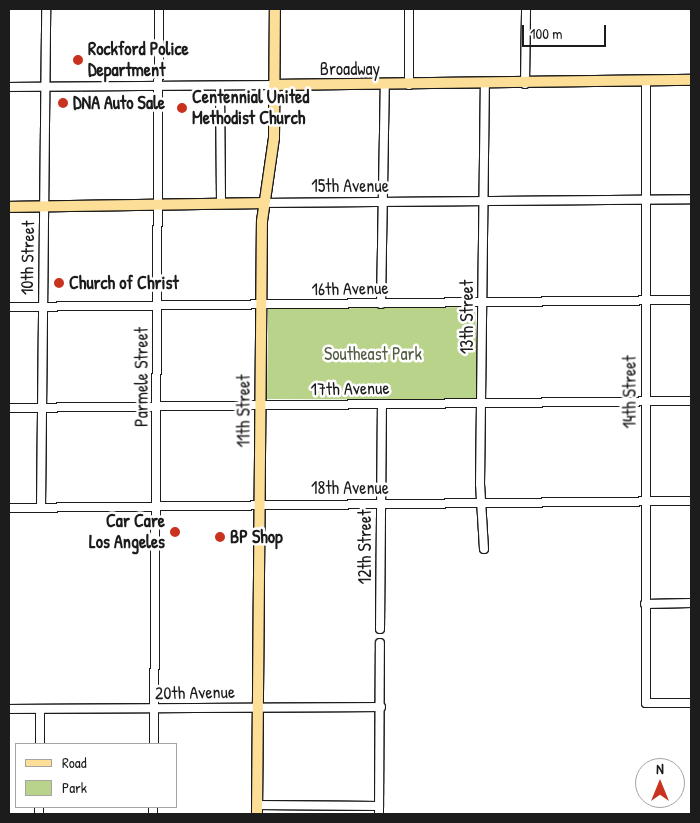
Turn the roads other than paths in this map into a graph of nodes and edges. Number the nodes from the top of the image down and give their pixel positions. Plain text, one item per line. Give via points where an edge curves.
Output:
1 (46, 9) edge
2 (159, 9) edge
3 (275, 9) edge
4 (409, 9) edge
5 (526, 9) edge
6 (691, 80) edge
7 (646, 81) junction
8 (525, 84) junction
9 (274, 85) junction
10 (385, 85) junction
11 (409, 85) junction
12 (485, 85) junction
13 (159, 86) junction
14 (220, 86) junction
15 (9, 87) edge
16 (45, 87) junction
17 (691, 199) edge
18 (646, 200) junction
19 (483, 201) junction
20 (382, 202) junction
21 (263, 203) junction
22 (221, 204) junction
23 (158, 205) junction
24 (44, 206) junction
25 (9, 207) edge
26 (691, 300) edge
27 (646, 301) junction
28 (482, 302) junction
29 (381, 304) junction
30 (156, 305) junction
31 (261, 305) junction
32 (42, 306) junction
33 (9, 307) edge
34 (644, 401) junction
35 (691, 401) edge
36 (482, 403) junction
37 (382, 404) junction
38 (261, 405) junction
39 (157, 407) junction
40 (9, 408) edge
41 (42, 408) junction
42 (644, 501) junction
43 (691, 501) edge
44 (481, 502) junction
45 (381, 503) junction
46 (260, 504) junction
47 (41, 507) junction
48 (158, 507) junction
49 (9, 508) edge
50 (484, 549) dead end
51 (691, 603) edge
52 (645, 604) junction
53 (380, 629) dead end
54 (380, 643) dead end
55 (691, 703) edge
56 (258, 707) junction
57 (381, 707) junction
58 (155, 708) junction
59 (9, 709) edge
60 (40, 709) junction
61 (40, 743) edge
62 (154, 743) edge
63 (257, 810) edge
64 (379, 810) edge

1 - 16 street, 10th Street
2 - 13 street, Parmele Street
3 - 9 main road, 11th Street
4 - 11 street
5 - 8 street
6 - 7 main road, Broadway
7 - 8 main road, Broadway
7 - 18 street, 14th Street
8 - 12 main road, Broadway
9 - 10 main road, Broadway
9 - 14 street, Broadway
9 - 21 main road, 11th Street via 273,149
10 - 11 main road, Broadway
10 - 20 street
11 - 12 main road, Broadway
12 - 19 street, 13th Street
13 - 14 street, Broadway
13 - 16 street, Broadway
13 - 23 street, Parmele Street
14 - 22 street
15 - 16 street, Broadway
16 - 24 street, 10th Street
17 - 18 street, 15th Avenue
18 - 19 street, 15th Avenue
18 - 27 street, 14th Street
19 - 20 street, 15th Avenue
19 - 28 street, 13th Street
20 - 21 street, 15th Avenue
20 - 29 street
21 - 22 main road, 15th Avenue
21 - 31 main road, 11th Street
22 - 23 main road, 15th Avenue
23 - 24 main road, 15th Avenue
23 - 30 street, Parmele Street
24 - 25 main road, 15th Avenue
24 - 32 street, 10th Street
26 - 27 street, 16th Avenue
27 - 28 street, 16th Avenue
27 - 34 street, 14th Street
28 - 29 street, 16th Avenue
28 - 36 street, 13th Street
29 - 31 street, 16th Avenue
30 - 31 street, 16th Avenue
30 - 32 street, 16th Avenue
30 - 39 street, Parmele Street
31 - 38 main road, 11th Street
32 - 33 street, 16th Avenue
32 - 41 street, 10th Street
34 - 35 street, 17th Avenue
34 - 36 street, 17th Avenue
34 - 42 street, 14th Street
36 - 37 street, 17th Avenue
36 - 44 street, 13th Street
37 - 38 street, 17th Avenue
37 - 45 street, 12th Street
38 - 39 street, 17th Avenue
38 - 46 main road, 11th Street
39 - 41 street, 17th Avenue
39 - 48 street, Parmele Street
40 - 41 street, 17th Avenue
41 - 47 street, 10th Street
42 - 43 street, 18th Avenue
42 - 44 street, 18th Avenue
42 - 52 street, 14th Street
44 - 45 street, 18th Avenue
44 - 50 street, 13th Street
45 - 46 street, 18th Avenue
45 - 53 street, 12th Street
46 - 48 street, 18th Avenue
46 - 56 main road, 11th Street
47 - 48 street, 18th Avenue
47 - 49 street, 18th Avenue
48 - 58 street, Parmele Street
51 - 52 street
52 - 55 street, 14th Street via 646,703
54 - 57 street
56 - 57 street, 20th Avenue
56 - 58 street, 20th Avenue
56 - 63 main road, 11th Street
57 - 64 street
58 - 60 street, 20th Avenue
58 - 62 street, Parmele Street
59 - 60 street, 20th Avenue
60 - 61 street
63 - 64 street

